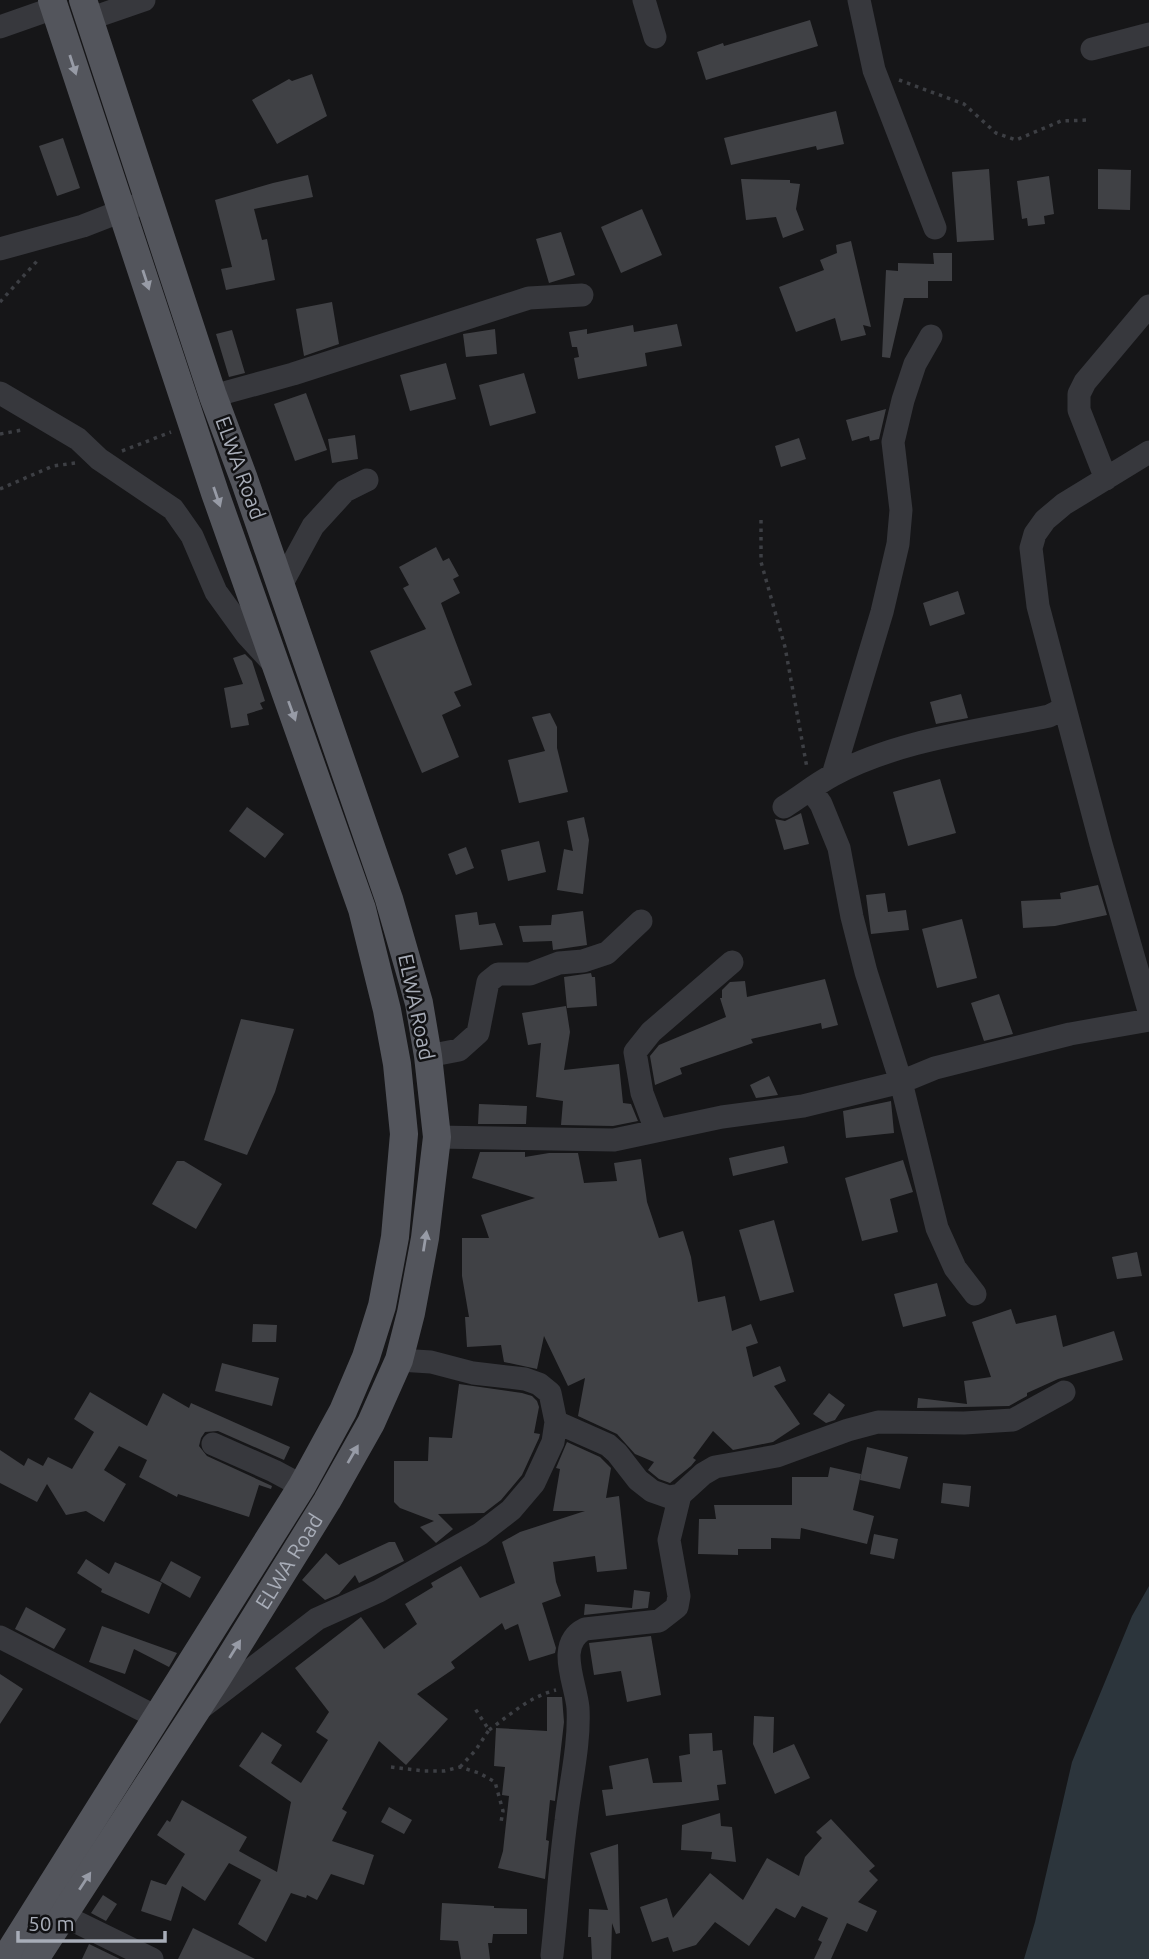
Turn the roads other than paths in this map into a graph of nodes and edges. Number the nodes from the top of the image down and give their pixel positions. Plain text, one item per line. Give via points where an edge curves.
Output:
1 (144, 0) edge
2 (643, 0) edge
3 (859, 0) edge
4 (53, 4) edge
5 (86, 10) edge
6 (0, 27) edge
7 (1149, 34) edge
8 (655, 37) dead end
9 (1092, 49) dead end
10 (150, 201) junction
11 (121, 210) junction
12 (935, 228) dead end
13 (0, 249) edge
14 (582, 295) dead end
15 (1149, 306) edge
16 (931, 336) dead end
17 (0, 393) edge
18 (213, 397) junction
19 (1149, 452) edge
20 (1105, 479) junction
21 (367, 480) dead end
22 (281, 584) junction
23 (276, 666) junction
24 (1065, 708) junction
25 (833, 775) junction
26 (811, 790) junction
27 (784, 807) dead end
28 (640, 920) dead end
29 (732, 962) dead end
30 (1149, 1012) edge
31 (1149, 1020) edge
32 (428, 1056) junction
33 (901, 1082) junction
34 (656, 1130) junction
35 (437, 1136) junction
36 (975, 1294) dead end
37 (399, 1360) junction
38 (1064, 1392) dead end
39 (556, 1422) junction
40 (213, 1444) dead end
41 (302, 1486) junction
42 (680, 1495) junction
43 (0, 1637) edge
44 (194, 1713) junction
45 (158, 1718) junction
46 (62, 1915) junction
47 (552, 1955) dead end
48 (5, 1959) edge
49 (34, 1959) edge
50 (152, 1959) edge

1 - 5 street
2 - 8 street
3 - 12 street via 874,70
4 - 6 street
4 -> 11 main road, ELWA Road
5 - 10 main road, ELWA Road
7 - 9 street
10 - 11 street
10 - 18 main road, ELWA Road
11 - 13 street via 83,226
11 -> 23 main road, ELWA Road
14 - 18 street via 529,298
15 - 20 street via 1079,394 1079,410
16 - 25 street via 915,364 893,442 901,510 898,544
17 - 23 street via 78,439 99,459 173,509 192,536 216,592
18 - 22 main road, ELWA Road
19 - 20 street
20 - 24 street via 1045,520 1031,548 1038,606
21 - 22 street via 345,491 313,526
22 - 32 main road, ELWA Road via 389,900 419,1003
23 -> 41 main road, ELWA Road via 362,909 387,1010 404,1134 395,1237 382,1306 343,1411
24 - 25 street via 1049,716 929,740
24 - 30 street
25 - 26 street
26 - 27 street
26 - 33 street via 839,848 863,961
28 - 32 street via 607,953 559,962 530,974 498,974 488,982 478,1033 459,1050
29 - 34 street via 635,1052 642,1093
31 - 33 street via 1070,1034 935,1068
32 - 35 main road, ELWA Road
33 - 34 street via 803,1106
33 - 36 street via 937,1228 955,1268
34 - 35 street via 614,1140
37 -> 35 main road, ELWA Road via 425,1238
37 - 39 street via 432,1362 539,1384 550,1393
44 -> 37 main road, ELWA Road via 333,1490 371,1423
38 - 42 street via 1013,1420 878,1422 858,1427 777,1456 715,1467
39 - 42 street via 608,1445 652,1491 669,1497
39 - 44 street via 544,1464 511,1510 433,1561 317,1619
40 - 41 street
41 - 45 main road, ELWA Road
42 - 47 street via 669,1540 677,1606 659,1621 585,1629 569,1650 578,1708 577,1740
43 - 45 street
46 -> 44 main road, ELWA Road
45 - 48 main road, ELWA Road
46 - 49 main road, ELWA Road
46 - 50 street

